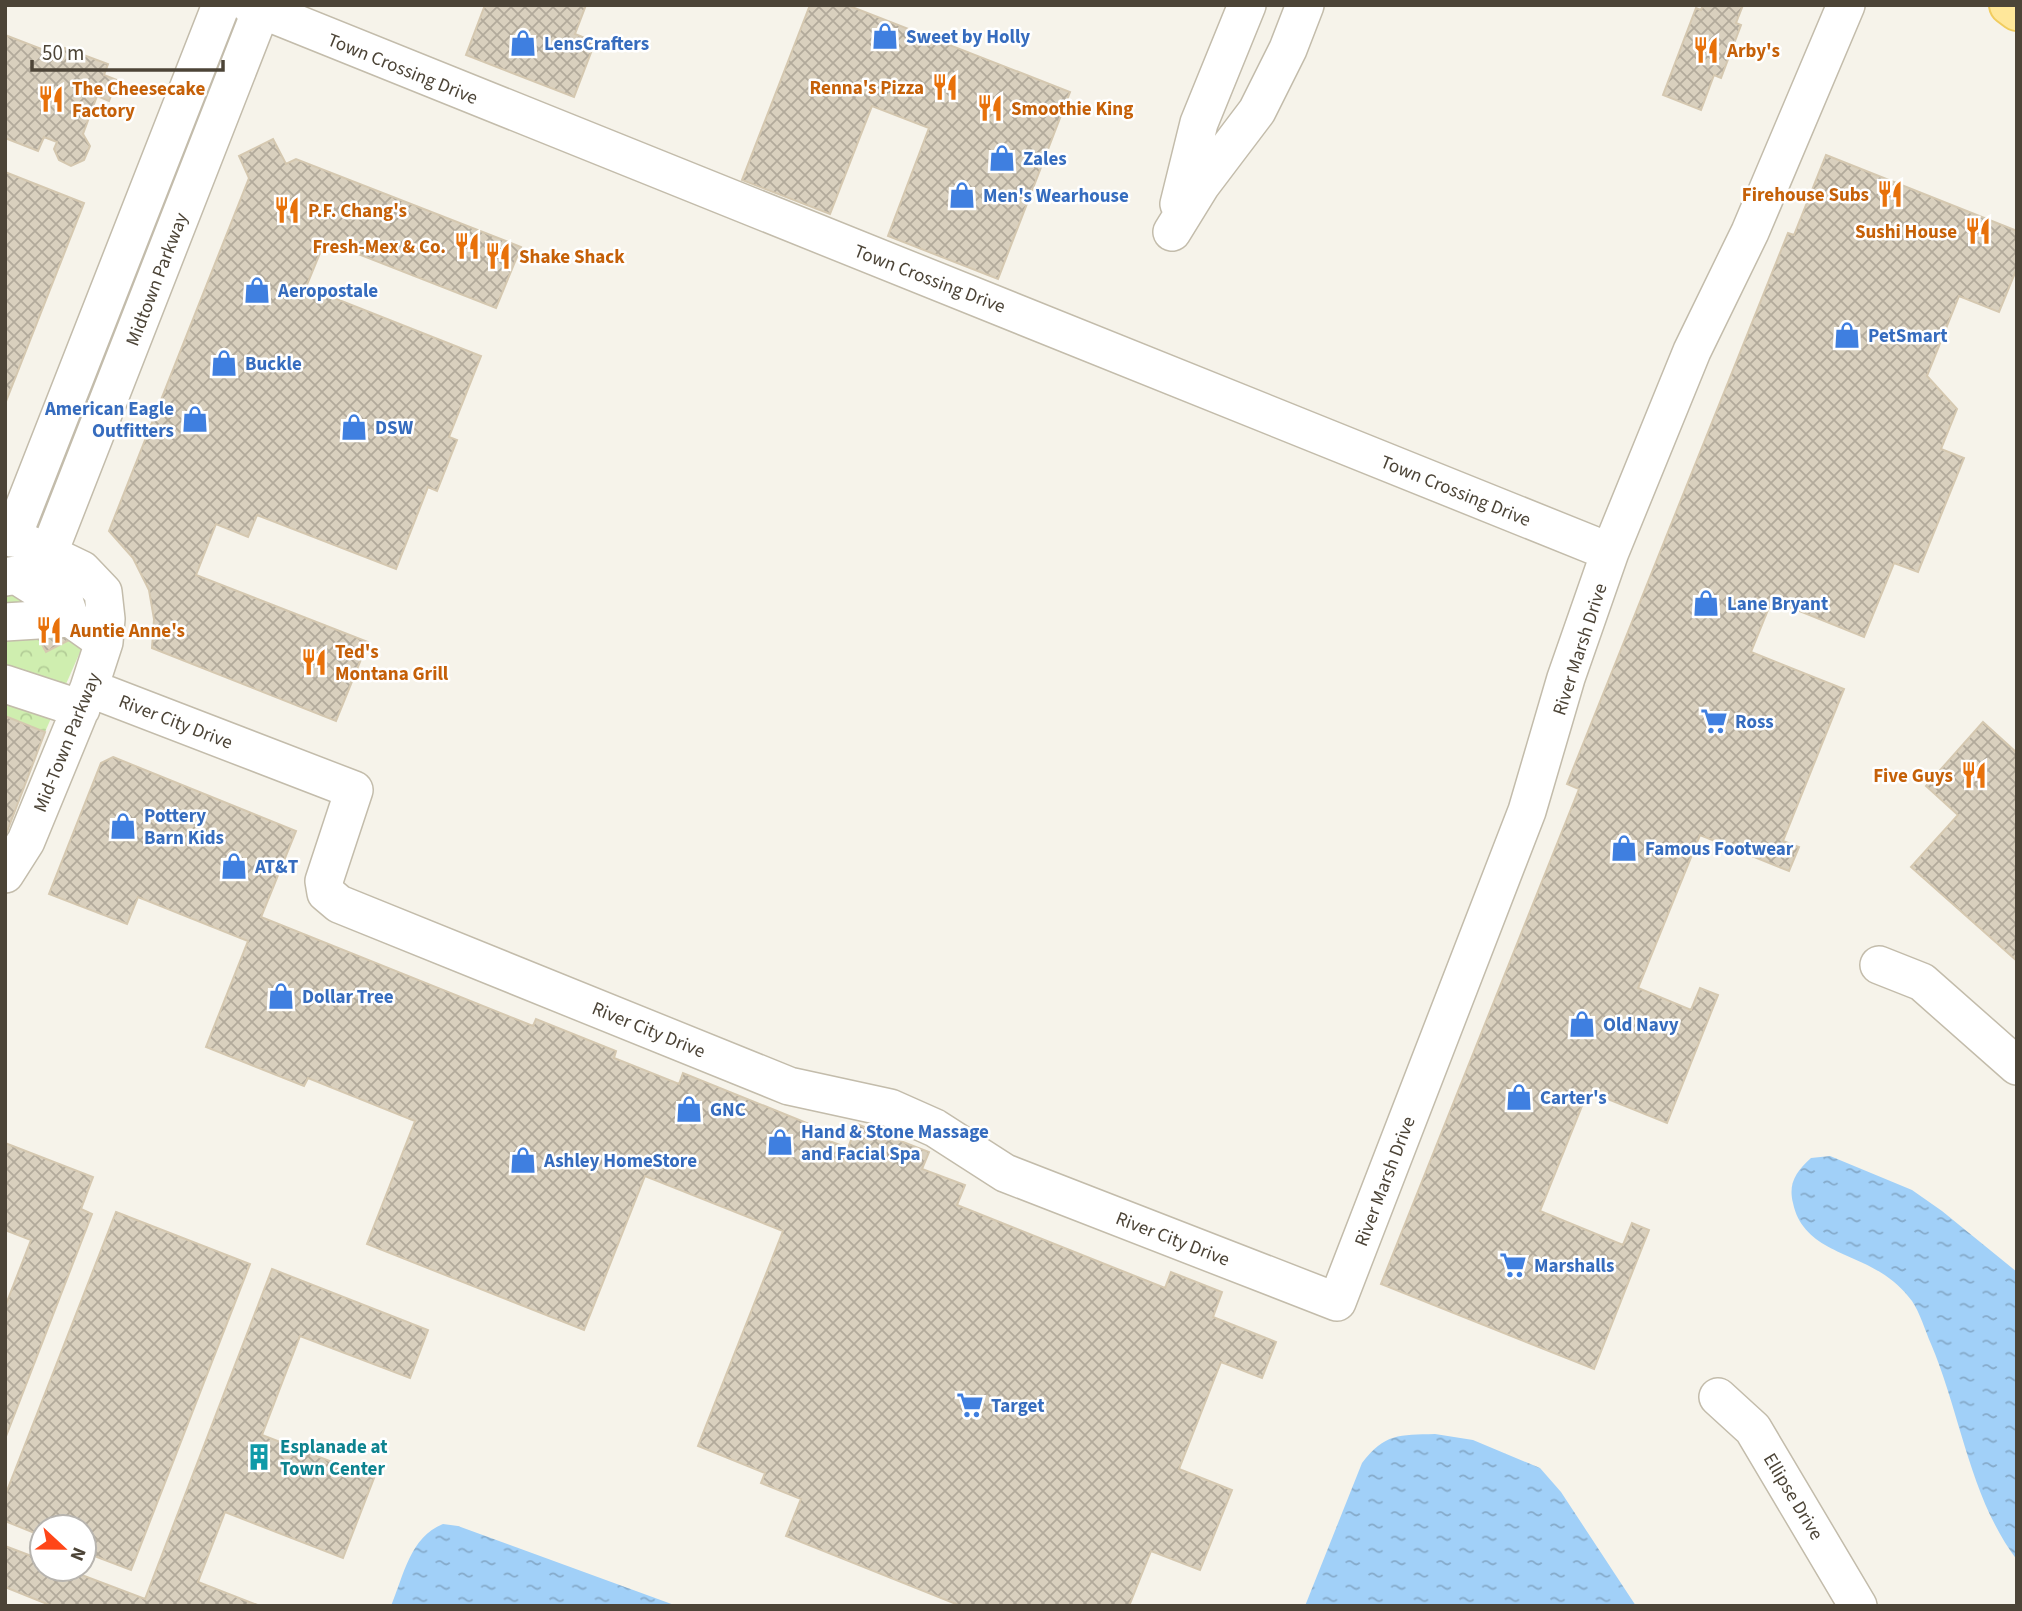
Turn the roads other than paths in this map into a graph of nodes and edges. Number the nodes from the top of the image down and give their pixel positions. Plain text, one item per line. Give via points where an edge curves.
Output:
1 (221, 5) edge
2 (1247, 5) edge
3 (1305, 5) edge
4 (1846, 5) edge
5 (2009, 5) edge
6 (258, 7) edge
7 (2017, 11) edge
8 (9, 537) edge
9 (49, 552) junction
10 (1610, 552) junction
11 (5, 577) edge
12 (72, 595) junction
13 (5, 622) edge
14 (104, 642) junction
15 (5, 684) edge
16 (85, 698) junction
17 (5, 874) edge
18 (1879, 965) dead end
19 (2017, 1066) edge
20 (1337, 1302) joint
21 (1718, 1397) dead end
22 (1858, 1606) edge

1 - 8 street, Midtown Parkway
2 - 3 street via 1199,123 1172,232 1257,111
4 - 10 street, River Marsh Drive via 1750,232 1692,352
5 - 7 main road
6 - 9 street, Midtown Parkway
6 - 10 street, Town Crossing Drive
8 - 9 street, Mid-Town Parkway
9 - 12 street, Mid-Town Parkway
10 - 20 street, River Marsh Drive via 1527,811
11 - 12 street via 16,575 38,589
12 - 13 street
12 - 14 street via 86,632
12 - 14 street, Mid-Town Parkway via 103,593
14 - 16 street, Mid-Town Parkway
15 - 16 street
16 - 17 street, Mid-Town Parkway via 26,841
16 - 20 street, River City Drive via 354,790 324,881 326,893 340,904 789,1086 890,1108 935,1128 1004,1173
18 - 19 street via 1922,982
21 - 22 street, Ellipse Drive via 1754,1429

